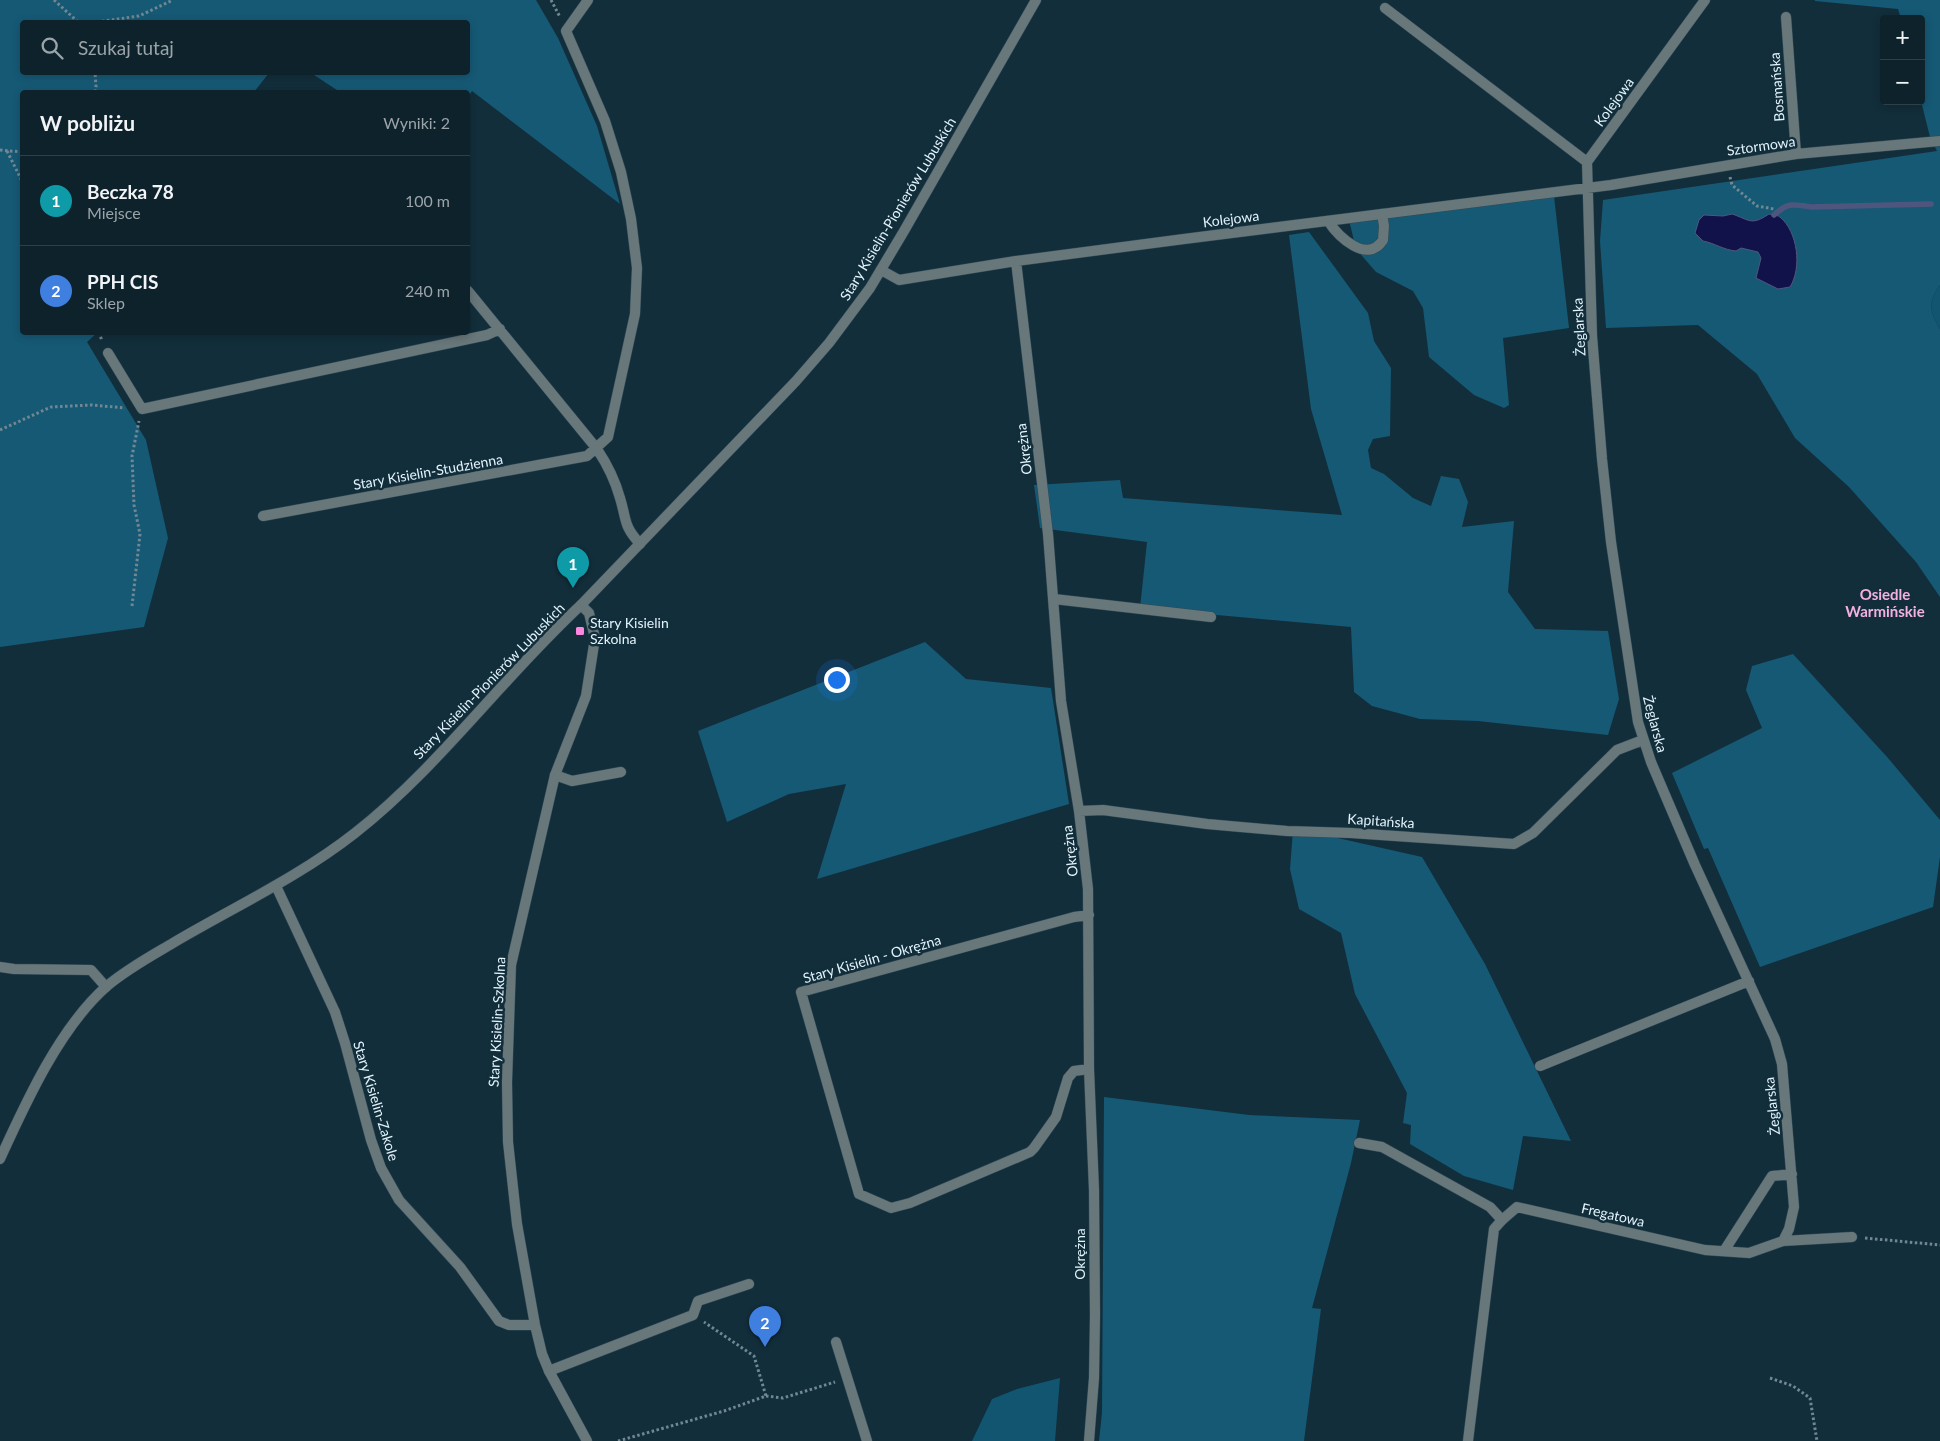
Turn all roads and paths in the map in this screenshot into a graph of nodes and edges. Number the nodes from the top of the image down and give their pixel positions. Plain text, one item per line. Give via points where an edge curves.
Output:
1 (54, 0) edge
2 (172, 0) edge
3 (588, 0) edge
4 (1036, 0) edge
5 (1705, 0) edge
6 (1385, 8) dead end
7 (1786, 17) dead end
8 (76, 20) edge
9 (111, 20) edge
10 (95, 75) edge
11 (95, 90) edge
12 (1940, 141) edge
13 (0, 150) edge
14 (7, 151) junction
15 (20, 152) edge
16 (1796, 154) junction
17 (1587, 162) junction
18 (1726, 165) junction
19 (20, 177) edge
20 (1588, 188) junction
21 (1774, 210) dead end
22 (1382, 214) junction
23 (1328, 221) junction
24 (1016, 261) junction
25 (881, 270) junction
26 (470, 292) edge
27 (500, 329) junction
28 (108, 353) dead end
29 (142, 409) junction
30 (0, 430) edge
31 (597, 449) junction
32 (263, 516) dead end
33 (640, 544) junction
34 (1054, 599) junction
35 (132, 606) dead end
36 (581, 606) junction
37 (1211, 616) dead end
38 (1643, 740) junction
39 (621, 772) dead end
40 (555, 774) junction
41 (1079, 811) junction
42 (276, 886) junction
43 (1089, 915) junction
44 (0, 967) edge
45 (1749, 981) junction
46 (106, 987) junction
47 (1540, 1066) dead end
48 (1089, 1069) junction
49 (1360, 1143) dead end
50 (0, 1159) edge
51 (1792, 1174) junction
52 (1502, 1220) junction
53 (1852, 1237) joint
54 (1783, 1241) junction
55 (1940, 1245) edge
56 (1724, 1251) junction
57 (749, 1284) dead end
58 (693, 1315) junction
59 (535, 1325) junction
60 (836, 1342) dead end
61 (549, 1371) junction
62 (1770, 1378) dead end
63 (848, 1379) junction
64 (766, 1396) junction
65 (587, 1441) edge
66 (618, 1441) edge
67 (867, 1441) edge
68 (1089, 1441) edge
69 (1468, 1441) edge
70 (1817, 1441) edge

1 - 8 path
2 - 9 path via 139,16
3 - 31 street via 566,31 605,122 621,172 637,268 635,314 610,428 608,437
4 - 25 street, Stary Kisielin-Pionierów Lubuskich
5 - 17 street, Kolejowa
6 - 17 street
7 - 16 street, Bosmańska
10 - 11 path
12 - 16 street, Sztormowa
13 - 14 path
14 - 15 path
14 - 19 path
16 - 18 street, Sztormowa
17 - 20 street, Żeglarska
18 - 20 street, Sztormowa
18 - 21 path via 1732,185 1757,206
20 - 22 street, Kolejowa
20 - 38 street, Żeglarska via 1592,336 1602,459 1630,673
22 - 23 street, Kolejowa
22 - 23 street via 1382,240 1366,249 1352,246
23 - 24 street, Kolejowa
24 - 25 street, Kolejowa via 899,280
24 - 34 street, Okrężna
25 - 33 street, Stary Kisielin-Pionierów Lubuskich via 855,310 796,381
26 - 27 street
27 - 29 street via 487,335
27 - 31 street
28 - 29 street
29 - 30 path via 51,407
29 - 35 path via 132,456 134,505 140,534
31 - 32 street, Stary Kisielin-Studzienna via 587,456
31 - 33 street via 608,466 626,526
33 - 36 street, Stary Kisielin-Pionierów Lubuskich
34 - 37 street
34 - 41 street, Okrężna via 1061,701
36 - 40 street, Stary Kisielin-Szkolna via 589,613 595,638 588,687
36 - 42 street, Stary Kisielin-Pionierów Lubuskich via 385,808 317,861
38 - 41 street, Kapitańska via 1617,750 1533,833 1514,844 1287,831 1103,810
38 - 45 street, Żeglarska via 1695,866
39 - 40 street via 572,781
40 - 59 street, Stary Kisielin-Szkolna via 511,965 508,1142 517,1224
41 - 43 street, Okrężna
42 - 46 street, Stary Kisielin-Pionierów Lubuskich via 178,940
42 - 59 street, Stary Kisielin-Zakole via 334,1012 371,1140 381,1168 399,1200 460,1267 499,1321 509,1325
43 - 48 street, Okrężna
43 - 48 street, Stary Kisielin - Okrężna via 801,992 858,1194 891,1208 1030,1152 1056,1117 1068,1078 1074,1071
44 - 46 street via 91,970
45 - 47 street
45 - 51 street, Żeglarska via 1775,1039 1782,1064
46 - 50 street, Stary Kisielin-Pionierów Lubuskich via 65,1036
48 - 68 street, Okrężna via 1095,1315
49 - 52 street via 1382,1147 1490,1207
51 - 54 street, Żeglarska via 1794,1207
51 - 56 street via 1772,1176
52 - 56 street, Fregatowa via 1517,1207 1705,1250
52 - 69 street via 1494,1229
53 - 54 street, Fregatowa
53 - 55 path
54 - 56 street, Fregatowa via 1749,1253
57 - 58 street via 698,1301
58 - 61 street
58 - 64 path via 754,1356
59 - 61 street, Stary Kisielin-Szkolna
60 - 63 street
61 - 65 street, Stary Kisielin-Szkolna
62 - 70 path via 1793,1386 1810,1398
63 - 64 path via 784,1398
63 - 67 street
64 - 66 path

